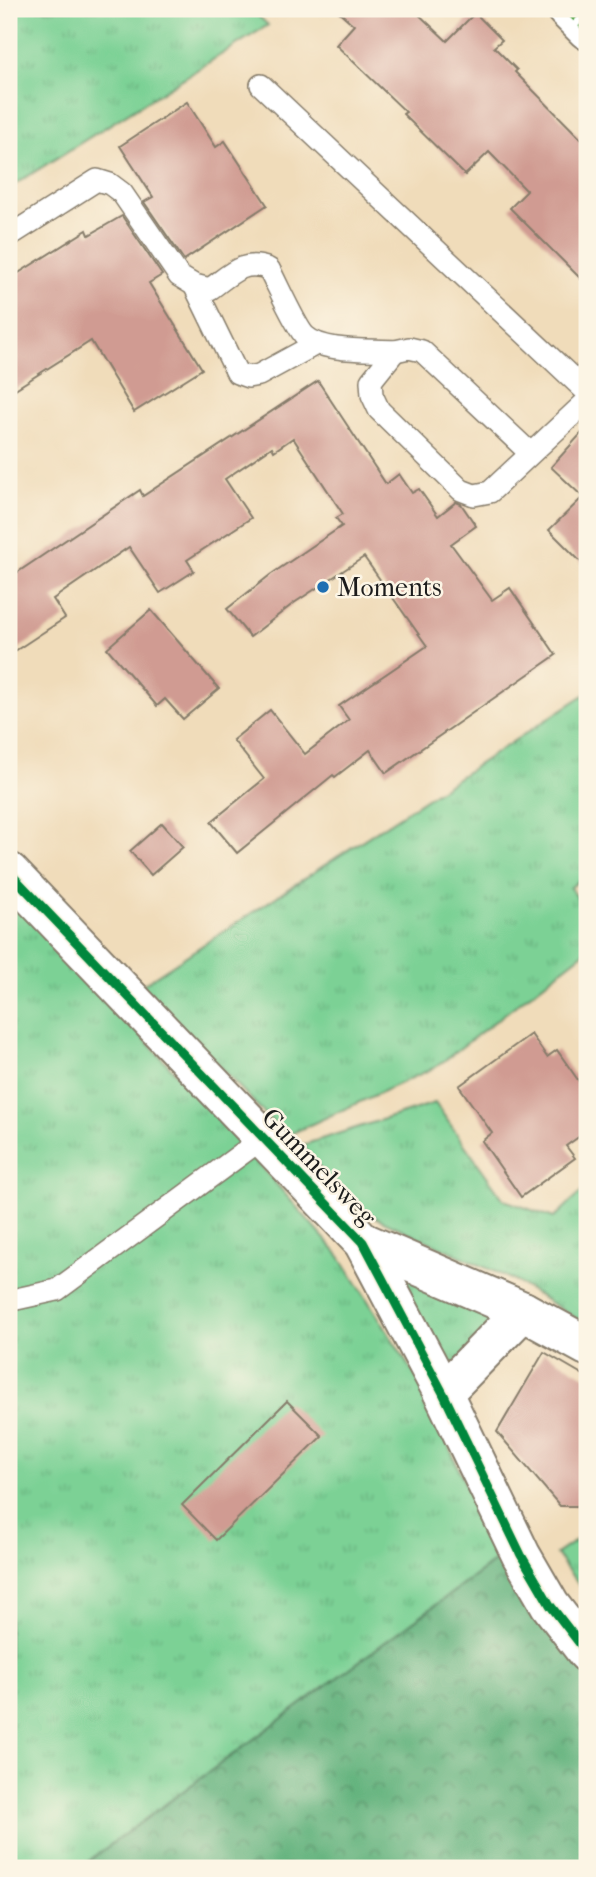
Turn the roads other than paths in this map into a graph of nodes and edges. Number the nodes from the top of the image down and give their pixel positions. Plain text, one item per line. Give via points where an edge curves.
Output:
1 (566, 9) edge
2 (587, 30) edge
3 (261, 85) dead end
4 (9, 236) edge
5 (194, 285) junction
6 (316, 344) junction
7 (395, 351) junction
8 (587, 392) edge
9 (587, 401) edge
10 (530, 453) junction
11 (9, 872) edge
12 (263, 1139) junction
13 (363, 1242) junction
14 (12, 1300) dead end
15 (523, 1311) junction
16 (587, 1346) edge
17 (443, 1393) junction
18 (587, 1653) edge

1 - 2 street
3 - 8 lane
4 - 5 lane via 97,180 122,193 179,276
5 - 6 lane via 210,289 241,267 256,264 270,269 304,335
5 - 6 lane via 237,373 259,375
6 - 7 lane
7 - 10 lane via 422,351
7 - 10 lane via 372,381 379,410 461,490 474,495 490,492
9 - 10 lane
11 - 12 street, Gummelsweg
12 - 13 street, Gummelsweg
12 - 14 lane via 57,1290
13 - 15 street
13 - 17 street, Gummelsweg
15 - 16 street
15 - 17 street
17 - 18 street, Gummelsweg via 521,1555 550,1605

